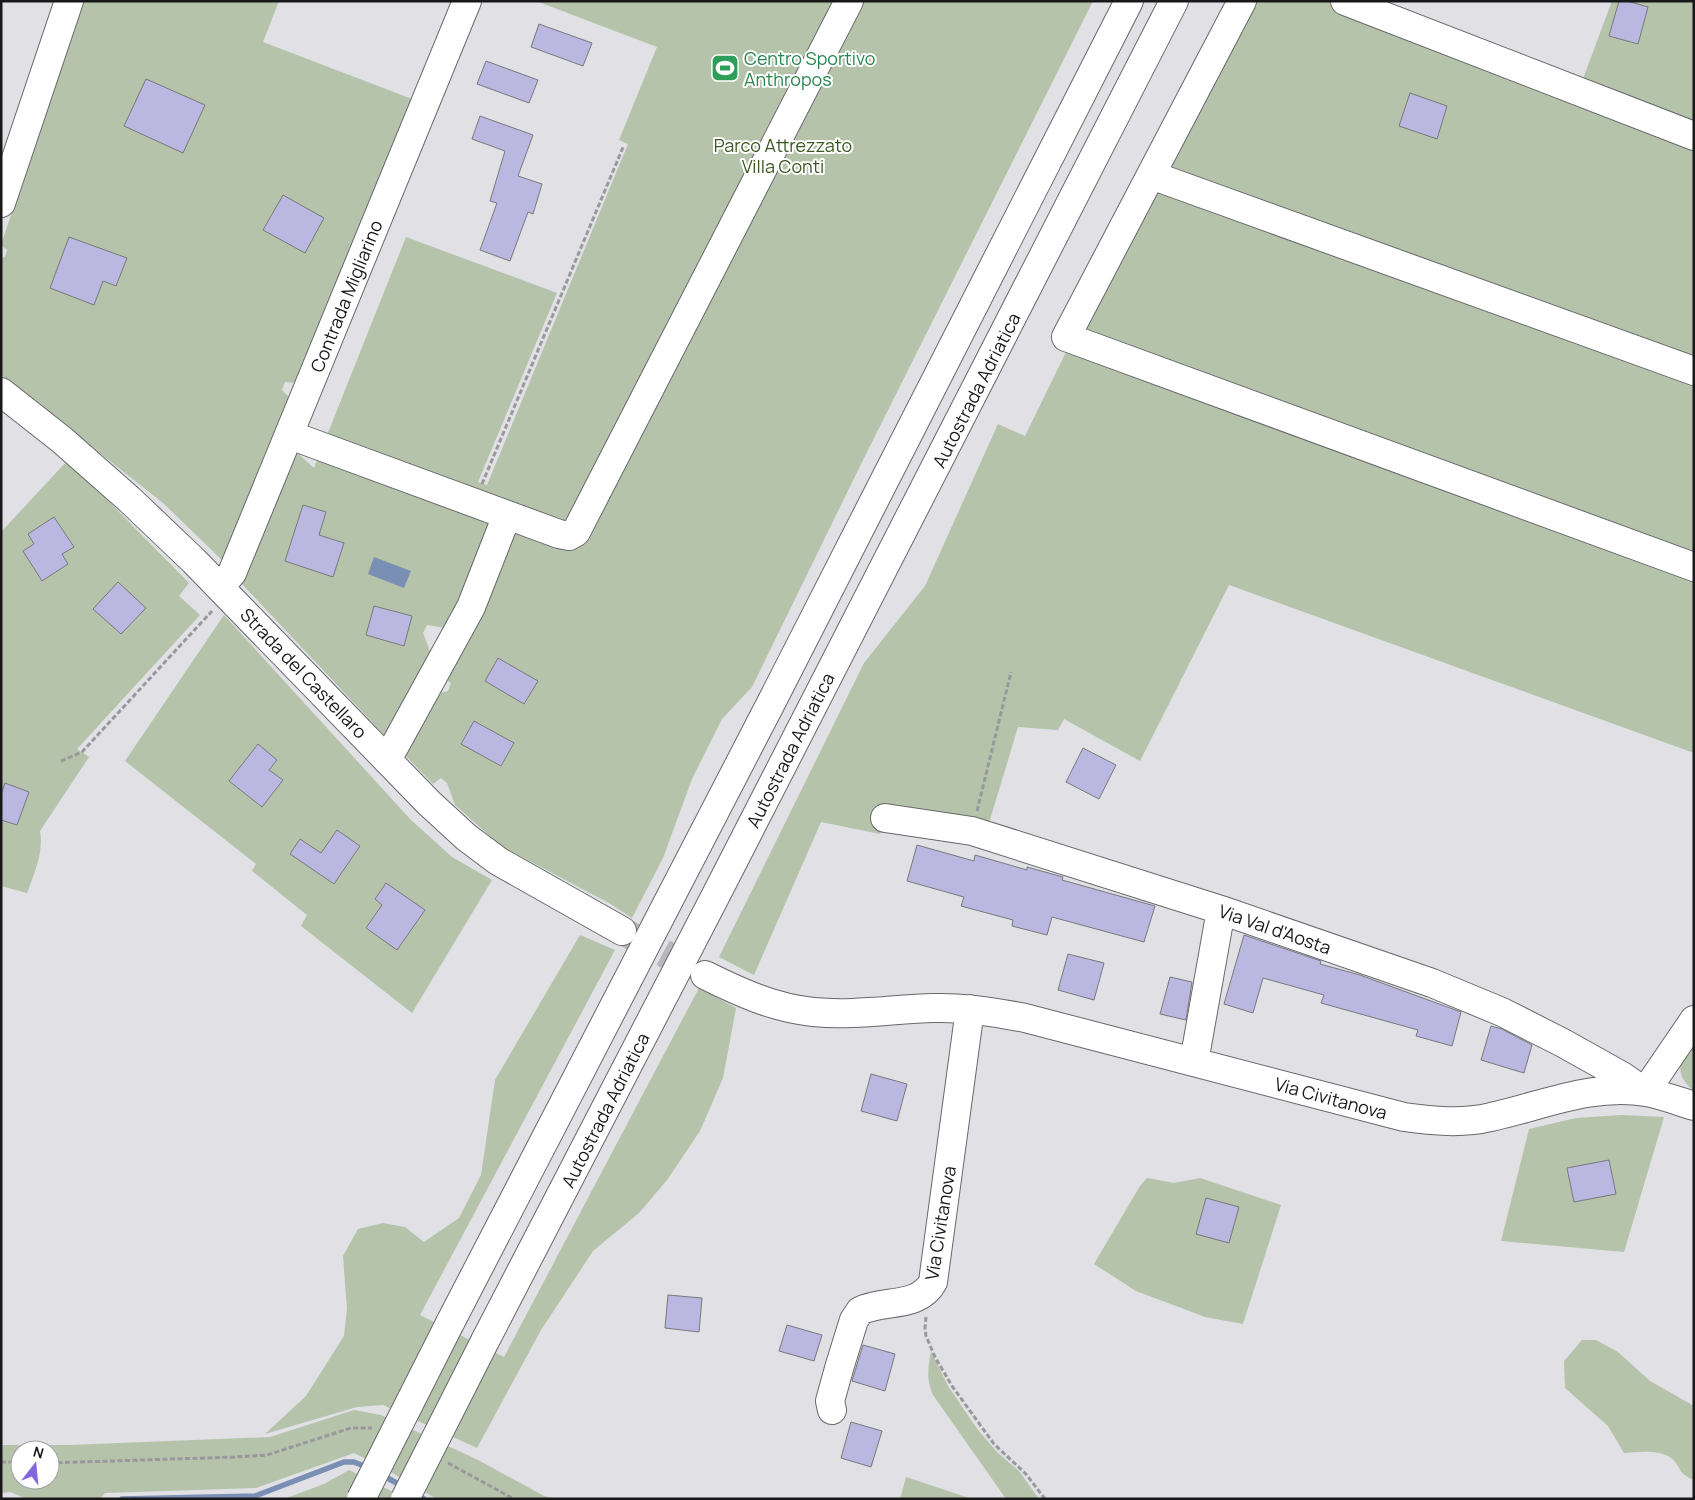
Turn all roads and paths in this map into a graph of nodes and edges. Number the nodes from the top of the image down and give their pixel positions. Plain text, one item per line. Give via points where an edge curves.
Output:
1 (69, 1) edge
2 (467, 1) edge
3 (849, 1) edge
4 (1129, 1) edge
5 (1174, 1) edge
6 (1242, 1) edge
7 (1345, 1) edge
8 (1694, 136) edge
9 (624, 146) dead end
10 (1151, 175) junction
11 (1, 203) edge
12 (1694, 371) edge
13 (1, 392) edge
14 (290, 435) junction
15 (474, 503) junction
16 (507, 515) junction
17 (1694, 567) edge
18 (224, 590) junction
19 (1011, 672) dead end
20 (388, 760) junction
21 (61, 761) dead end
22 (885, 818) dead end
23 (972, 831) junction
24 (1221, 910) junction
25 (622, 932) tunnel mouth
26 (705, 975) tunnel mouth
27 (970, 1009) junction
28 (1694, 1020) edge
29 (1194, 1062) junction
30 (1645, 1092) junction
31 (1694, 1106) edge
32 (922, 1295) junction
33 (832, 1410) dead end
34 (375, 1428) dead end
35 (60, 1463) edge
36 (447, 1463) dead end
37 (361, 1499) edge
38 (405, 1499) edge
39 (514, 1499) edge
40 (1045, 1499) edge

1 - 11 main road
2 - 14 main road, Contrada Migliarino
3 - 16 main road via 581,525 569,536
4 - 37 main road, bridge
5 - 38 main road, Autostrada Adriatica, bridge
6 - 10 main road
7 - 8 main road
9 - 15 path
10 - 12 main road
10 - 17 main road via 1066,337
13 - 18 main road, Strada del Castellaro via 130,500
14 - 15 main road
14 - 18 main road, Contrada Migliarino
15 - 16 main road
16 - 20 main road via 471,607
18 - 20 main road, Strada del Castellaro
18 - 21 path via 82,752
19 - 23 path
20 - 25 main road, Strada del Castellaro via 466,837 498,861
22 - 23 main road, Via Val d'Aosta
23 - 24 main road, Via Val d'Aosta
24 - 29 main road
24 - 30 main road, Via Val d'Aosta via 1432,983 1502,1012 1622,1076
26 - 27 main road, Via Civitanova via 758,999 811,1012 843,1014
27 - 29 main road, Via Civitanova via 1025,1018
27 - 32 main road, Via Civitanova via 934,1276
28 - 30 main road
29 - 30 main road, Via Civitanova via 1404,1117 1433,1121 1489,1118 1573,1095
30 - 31 main road, Via Civitanova
32 - 33 main road, Via Civitanova via 860,1311 854,1320 840,1365 830,1401
32 - 40 path via 927,1302 926,1336 952,1386 994,1444 1026,1474
34 - 35 path via 351,1428 267,1454
36 - 39 path

